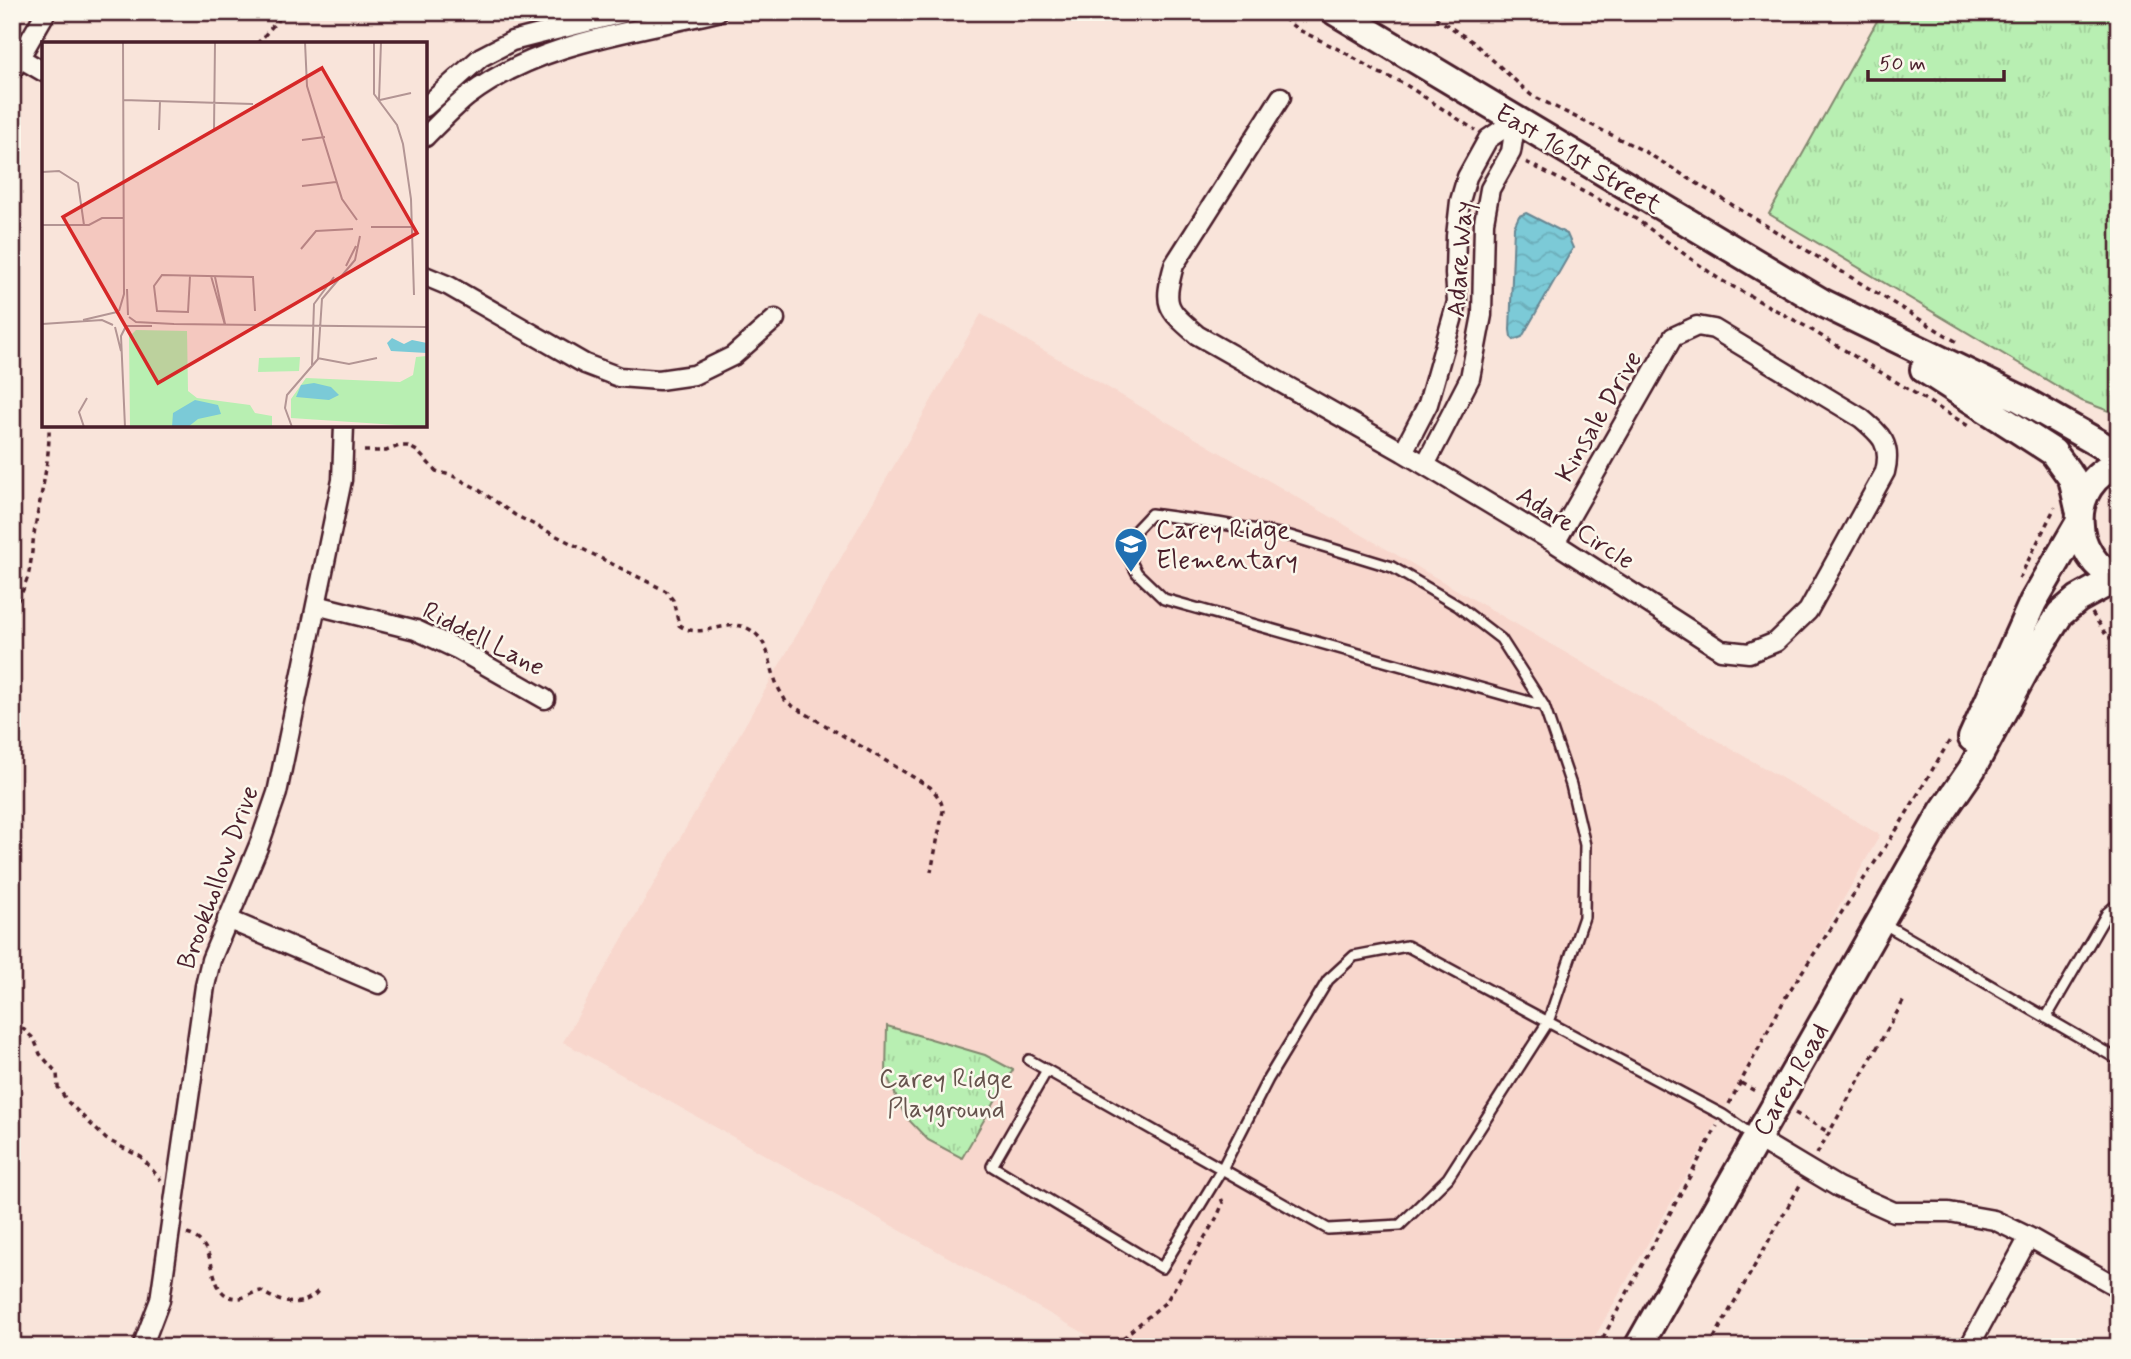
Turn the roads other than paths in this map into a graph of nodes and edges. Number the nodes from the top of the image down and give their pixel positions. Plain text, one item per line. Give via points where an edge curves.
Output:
1 (46, 12) edge
2 (627, 12) edge
3 (1336, 12) edge
4 (709, 13) edge
5 (561, 29) junction
6 (570, 46) junction
7 (472, 64) junction
8 (16, 65) edge
9 (42, 72) edge
10 (485, 84) junction
11 (1281, 97) dead end
12 (427, 105) edge
13 (1516, 120) junction
14 (427, 135) edge
15 (1467, 177) junction
16 (1490, 189) junction
17 (427, 276) edge
18 (1824, 303) junction
19 (775, 319) dead end
20 (1696, 326) joint
21 (344, 427) edge
22 (1403, 452) junction
23 (2119, 455) edge
24 (2119, 464) edge
25 (1425, 465) junction
26 (2072, 512) junction
27 (1555, 543) junction
28 (2117, 578) edge
29 (316, 605) junction
30 (545, 699) dead end
31 (1544, 706) junction
32 (1943, 811) junction
33 (2119, 906) edge
34 (227, 919) junction
35 (1880, 922) junction
36 (379, 984) dead end
37 (2046, 1018) junction
38 (1548, 1023) junction
39 (1029, 1059) dead end
40 (2119, 1060) edge
41 (1047, 1070) junction
42 (1756, 1138) junction
43 (1222, 1169) junction
44 (2029, 1237) junction
45 (2119, 1288) edge
46 (142, 1347) edge
47 (1637, 1347) edge
48 (1969, 1347) edge

1 - 8 street
2 - 5 street
3 - 13 street, East 161st Street
4 - 6 street
5 - 6 lane
5 - 7 street via 512,41
6 - 10 street
7 - 10 lane
7 - 12 street
8 - 9 street
10 - 14 street
11 - 22 street, Adare Circle via 1174,265 1166,293 1173,314 1197,335
13 - 15 street, Adare Way via 1488,139
13 - 16 street, Adare Way via 1511,152
13 - 18 street, East 161st Street
15 - 16 lane
15 - 22 street, Adare Way via 1456,236 1457,302 1428,404
16 - 25 street, Adare Way via 1477,351 1470,379
17 - 19 street via 619,377 659,380 694,375 733,356
18 - 23 street, East 161st Street via 2019,398
18 - 26 street, East 161st Street via 2053,452 2072,478
20 - 27 street, Kinsale Drive via 1673,337
20 - 27 street, Adare Circle via 1714,328 1861,418 1887,446 1885,472 1808,611 1776,642 1749,653 1721,650
21 - 29 street, Brookhollow Drive via 342,480
22 - 25 street, Adare Circle
24 - 26 street, Carey Road via 2096,477
25 - 27 street, Adare Circle
26 - 28 street, East 161st Street via 2090,556
26 - 32 street, Carey Road
28 - 32 street, Carey Road via 2060,614
29 - 30 street, Riddell Lane via 416,630
29 - 34 street, Brookhollow Drive via 277,793
31 - 31 lane via 1501,639 1458,606 1392,567 1290,536 1218,523 1151,514 1134,532 1128,556 1137,573 1164,599
31 - 38 lane via 1571,785 1585,845 1584,917
32 - 35 street, Carey Road
33 - 37 lane via 2107,914
34 - 36 street
34 - 46 street, Brookhollow Drive via 205,986 159,1300
35 - 37 lane
35 - 42 street, Carey Road
37 - 40 lane
38 - 42 lane via 1723,1115
38 - 43 lane via 1448,1178 1400,1225 1328,1228
38 - 43 lane via 1407,946 1354,956 1328,980 1268,1079
39 - 41 lane
41 - 43 lane
41 - 43 lane via 992,1166 1162,1268
42 - 44 street via 1838,1187 1894,1212 1949,1212 1994,1220
42 - 47 street, Carey Road
44 - 45 street
44 - 48 street

